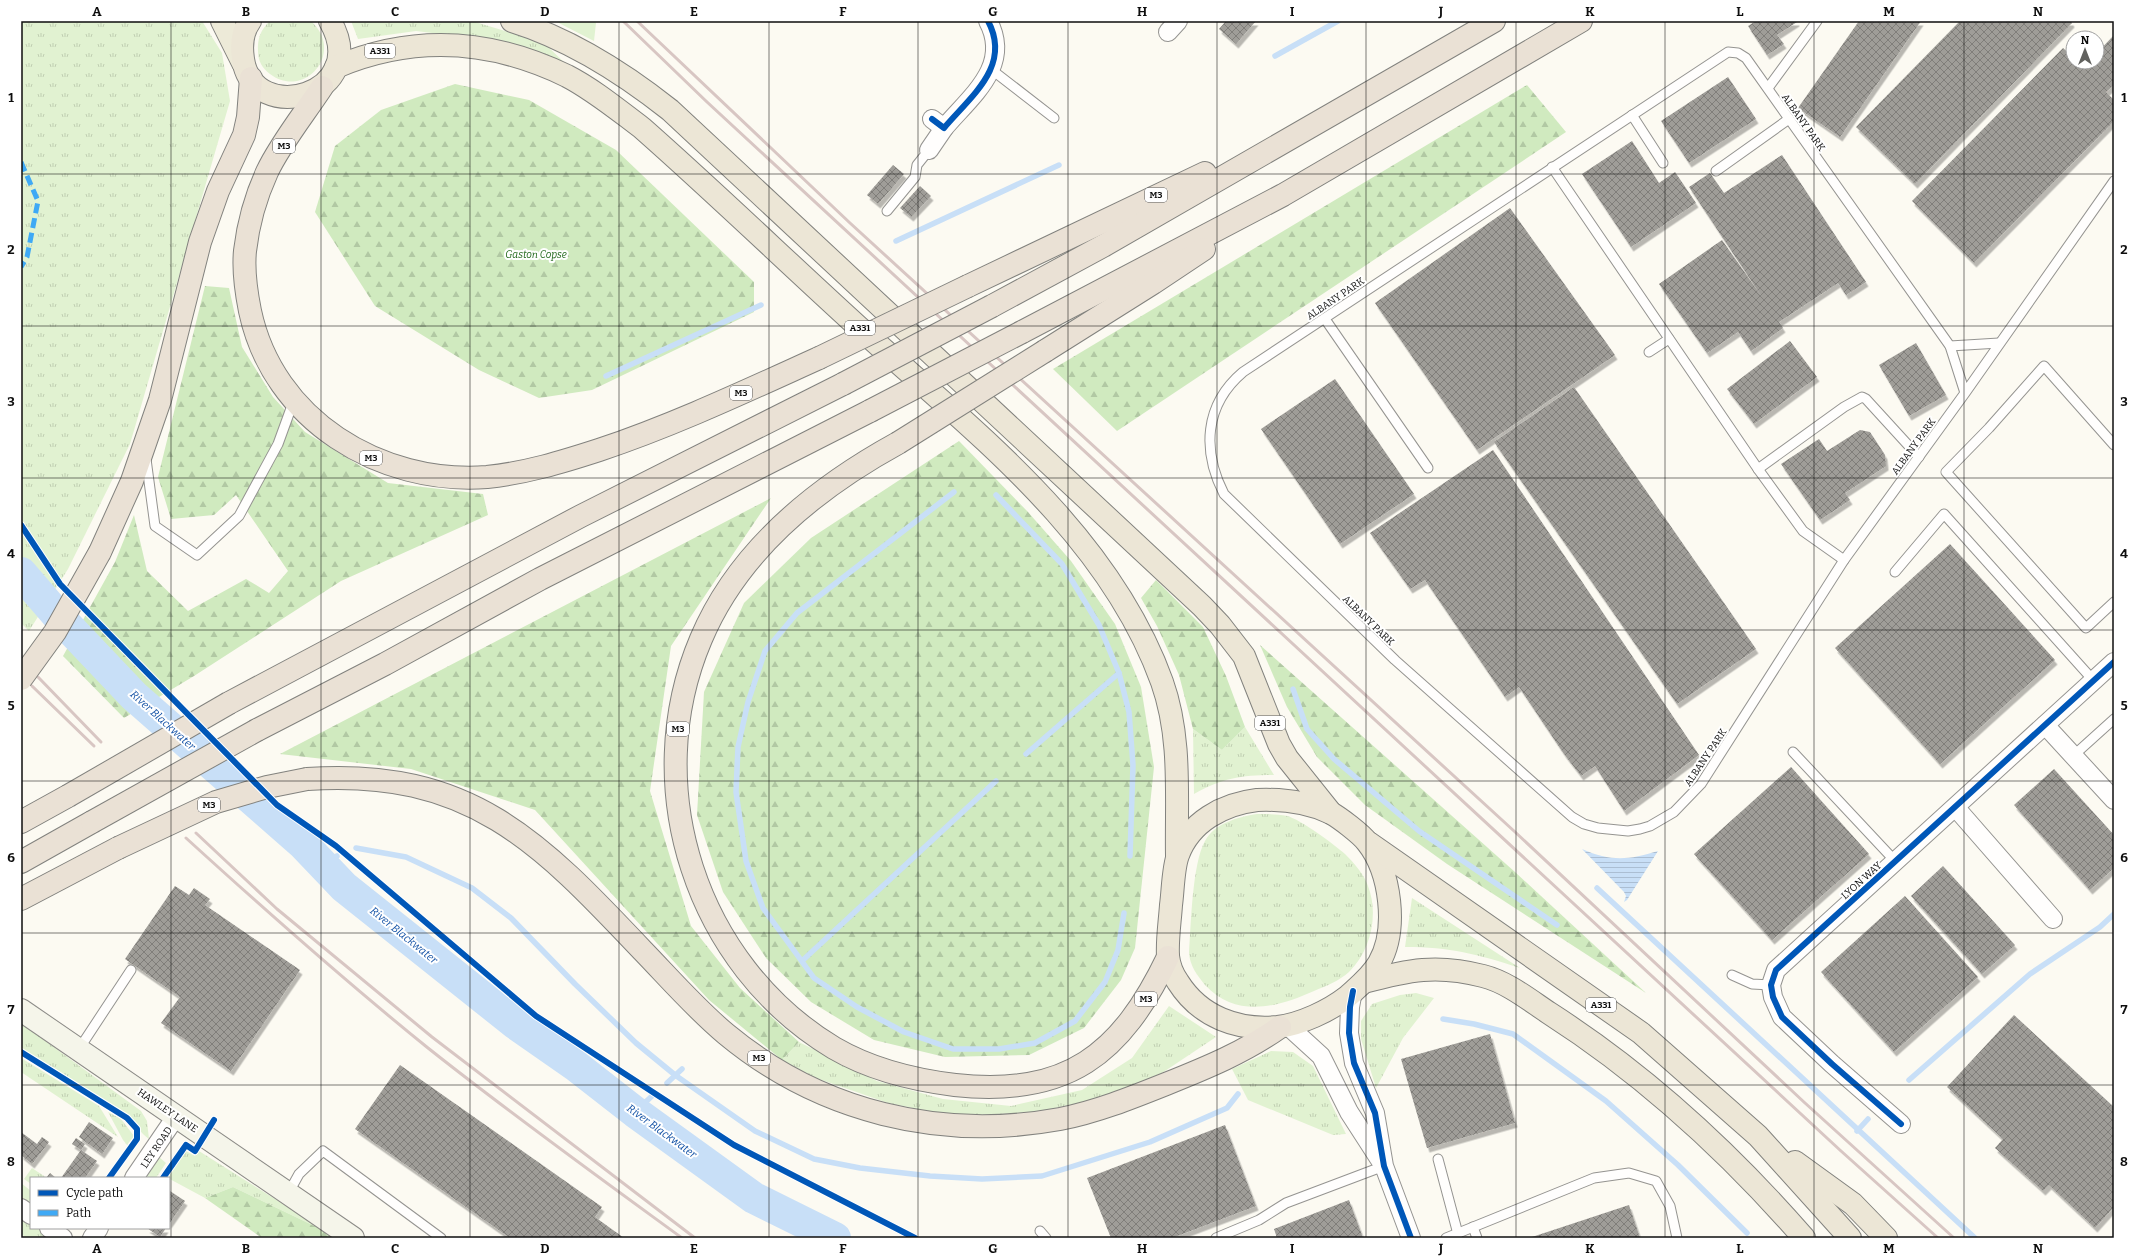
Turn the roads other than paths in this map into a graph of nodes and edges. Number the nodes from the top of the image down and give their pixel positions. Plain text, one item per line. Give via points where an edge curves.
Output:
1 (222, 21) edge
2 (250, 21) edge
3 (330, 21) edge
4 (512, 21) edge
5 (988, 21) edge
6 (1494, 21) edge
7 (1581, 21) edge
8 (1817, 21) edge
9 (336, 67) junction
10 (992, 70) junction
11 (247, 71) junction
12 (322, 87) junction
13 (1768, 88) junction
14 (1346, 106) junction
15 (1632, 115) junction
16 (1054, 118) dead end
17 (1789, 120) junction
18 (929, 150) joint
19 (1663, 163) dead end
20 (1552, 167) junction
21 (1716, 171) dead end
22 (2114, 181) edge
23 (1283, 195) junction
24 (887, 211) dead end
25 (1324, 319) junction
26 (1668, 339) junction
27 (1999, 343) junction
28 (1950, 346) junction
29 (1650, 352) dead end
30 (1965, 393) junction
31 (294, 400) junction
32 (2114, 445) edge
33 (144, 448) junction
34 (1919, 457) junction
35 (1428, 468) dead end
36 (1758, 469) junction
37 (1844, 560) junction
38 (1895, 572) dead end
39 (2114, 602) edge
40 (2114, 662) edge
41 (21, 679) edge
42 (2093, 680) junction
43 (2114, 719) edge
44 (2045, 725) junction
45 (1793, 752) dead end
46 (2073, 756) junction
47 (2114, 800) edge
48 (1956, 808) junction
49 (1331, 813) junction
50 (21, 822) edge
51 (1367, 842) junction
52 (1177, 856) junction
53 (21, 862) edge
54 (1896, 862) junction
55 (21, 899) edge
56 (2053, 919) dead end
57 (1168, 957) junction
58 (131, 970) dead end
59 (1732, 975) dead end
60 (1772, 985) junction
61 (1359, 987) junction
62 (21, 1010) edge
63 (1283, 1026) junction
64 (79, 1050) junction
65 (177, 1115) junction
66 (1901, 1124) dead end
67 (1758, 1136) junction
68 (1438, 1159) dead end
69 (1384, 1166) junction
70 (135, 1177) edge
71 (289, 1192) junction
72 (21, 1208) edge
73 (30, 1214) edge
74 (1473, 1228) junction
75 (50, 1229) edge
76 (98, 1229) edge
77 (1458, 1234) junction
78 (63, 1238) edge
79 (92, 1238) edge
80 (353, 1238) edge
81 (441, 1238) edge
82 (1216, 1238) edge
83 (1411, 1238) edge
84 (1446, 1238) edge
85 (1477, 1238) edge
86 (1677, 1238) edge
87 (1804, 1238) edge
88 (1850, 1238) edge
89 (1886, 1238) edge

1 - 11 main road
2 - 11 highway via 243,36 241,50
3 - 9 highway via 339,42
4 - 49 highway, A331 via 552,36 610,66 670,110 1202,606 1230,636 1244,656 1279,744 1287,758
5 - 10 street via 994,32 996,48
6 - 14 highway, M3
7 - 23 highway, M3
8 - 13 lane
9 - 12 highway
9 - 52 highway, A331 via 388,49 443,44 503,53 535,63 573,80 609,102 642,128 985,442 1060,517 1108,578 1141,633 1169,704 1175,743
10 - 16 lane
10 - 18 street via 938,124
11 - 12 highway via 266,91 284,97 310,94
11 - 33 highway via 248,117 244,135 218,191 200,242 160,400
12 - 31 highway, M3 via 267,172 254,209 245,254 245,280 255,332 274,370
13 - 15 lane, ALBANY PARK via 1745,56 1728,52
13 - 17 lane, ALBANY PARK
14 - 31 highway, M3, bridge via 819,358 663,427 557,464 486,477 428,475 375,459 338,440 306,415
14 - 50 highway, M3, bridge via 1103,246 992,306 581,516 229,703
15 - 19 lane
15 - 20 lane, ALBANY PARK
17 - 21 lane
17 - 28 lane, ALBANY PARK
18 - 24 lane via 917,165 915,177
20 - 25 lane, ALBANY PARK
20 - 26 lane
22 - 27 lane, ALBANY PARK
23 - 53 highway, M3, bridge via 870,411 554,572 256,730
23 - 57 highway, M3, bridge via 1153,284 898,443 796,512 750,558 729,586 700,640 685,690 680,718 675,765 682,837 691,870 711,916 728,944 770,996 836,1049 876,1066 939,1083 1004,1087 1033,1084 1058,1077 1094,1057 1117,1038 1137,1013
25 - 35 lane
25 - 37 lane, ALBANY PARK via 1242,372 1226,390 1213,416 1209,435 1211,458 1224,494 1395,660 1566,812 1584,824 1612,830 1640,829 1663,819 1693,794
26 - 29 lane
26 - 36 lane
27 - 28 lane
27 - 30 lane, ALBANY PARK
28 - 30 lane, ALBANY PARK
30 - 34 lane, ALBANY PARK
31 - 33 lane via 278,444 239,516 197,555 155,526
32 - 39 lane via 2044,366 1946,472 2086,628
33 - 41 highway, bridge via 100,552 55,632
34 - 36 lane via 1862,397 1844,407
34 - 37 lane, ALBANY PARK
36 - 37 lane via 1803,531
38 - 42 lane via 1944,514
40 - 42 street, LYON WAY
42 - 44 street, LYON WAY
43 - 46 lane
44 - 46 street
44 - 48 street, LYON WAY
45 - 54 lane
46 - 47 street
48 - 54 street, LYON WAY
48 - 56 street
49 - 51 highway
49 - 52 highway via 1283,800 1242,801 1203,820
51 - 61 highway via 1384,877 1390,908 1388,938 1384,952 1379,963
51 - 67 highway, A331 via 1641,1033
52 - 57 highway
54 - 60 street, LYON WAY via 1776,970
55 - 63 highway, M3, bridge via 118,848 216,802 267,787 307,779 377,779 405,783 454,797 504,823 570,874 698,1008 742,1046 825,1094 891,1116 970,1127 1024,1124 1062,1118 1132,1098 1177,1080 1254,1045
57 - 63 highway via 1175,977 1200,1009 1212,1016 1239,1024
58 - 64 lane
59 - 60 lane via 1752,984
60 - 66 street via 1775,1004 1782,1017
61 - 63 highway via 1323,1012
61 - 69 street via 1350,1007 1349,1042 1354,1063 1375,1113
61 - 87 highway via 1415,969 1439,968 1484,976 1504,985 1582,1034 1695,1126
62 - 64 main road, HAWLEY LANE
63 - 69 street via 1321,1056 1349,1112
64 - 65 main road, HAWLEY LANE
65 - 70 street, LEY ROAD
65 - 71 main road, HAWLEY LANE
67 - 88 highway, A331
67 - 89 highway via 1853,1204
68 - 77 lane
69 - 82 lane via 1286,1203 1259,1220
69 - 83 street
71 - 80 main road, HAWLEY LANE
71 - 81 lane via 298,1174 323,1150
72 - 73 street
74 - 77 lane
74 - 85 lane
74 - 86 lane via 1594,1178 1629,1174 1656,1181 1670,1206
75 - 78 street
76 - 79 street
77 - 84 lane

